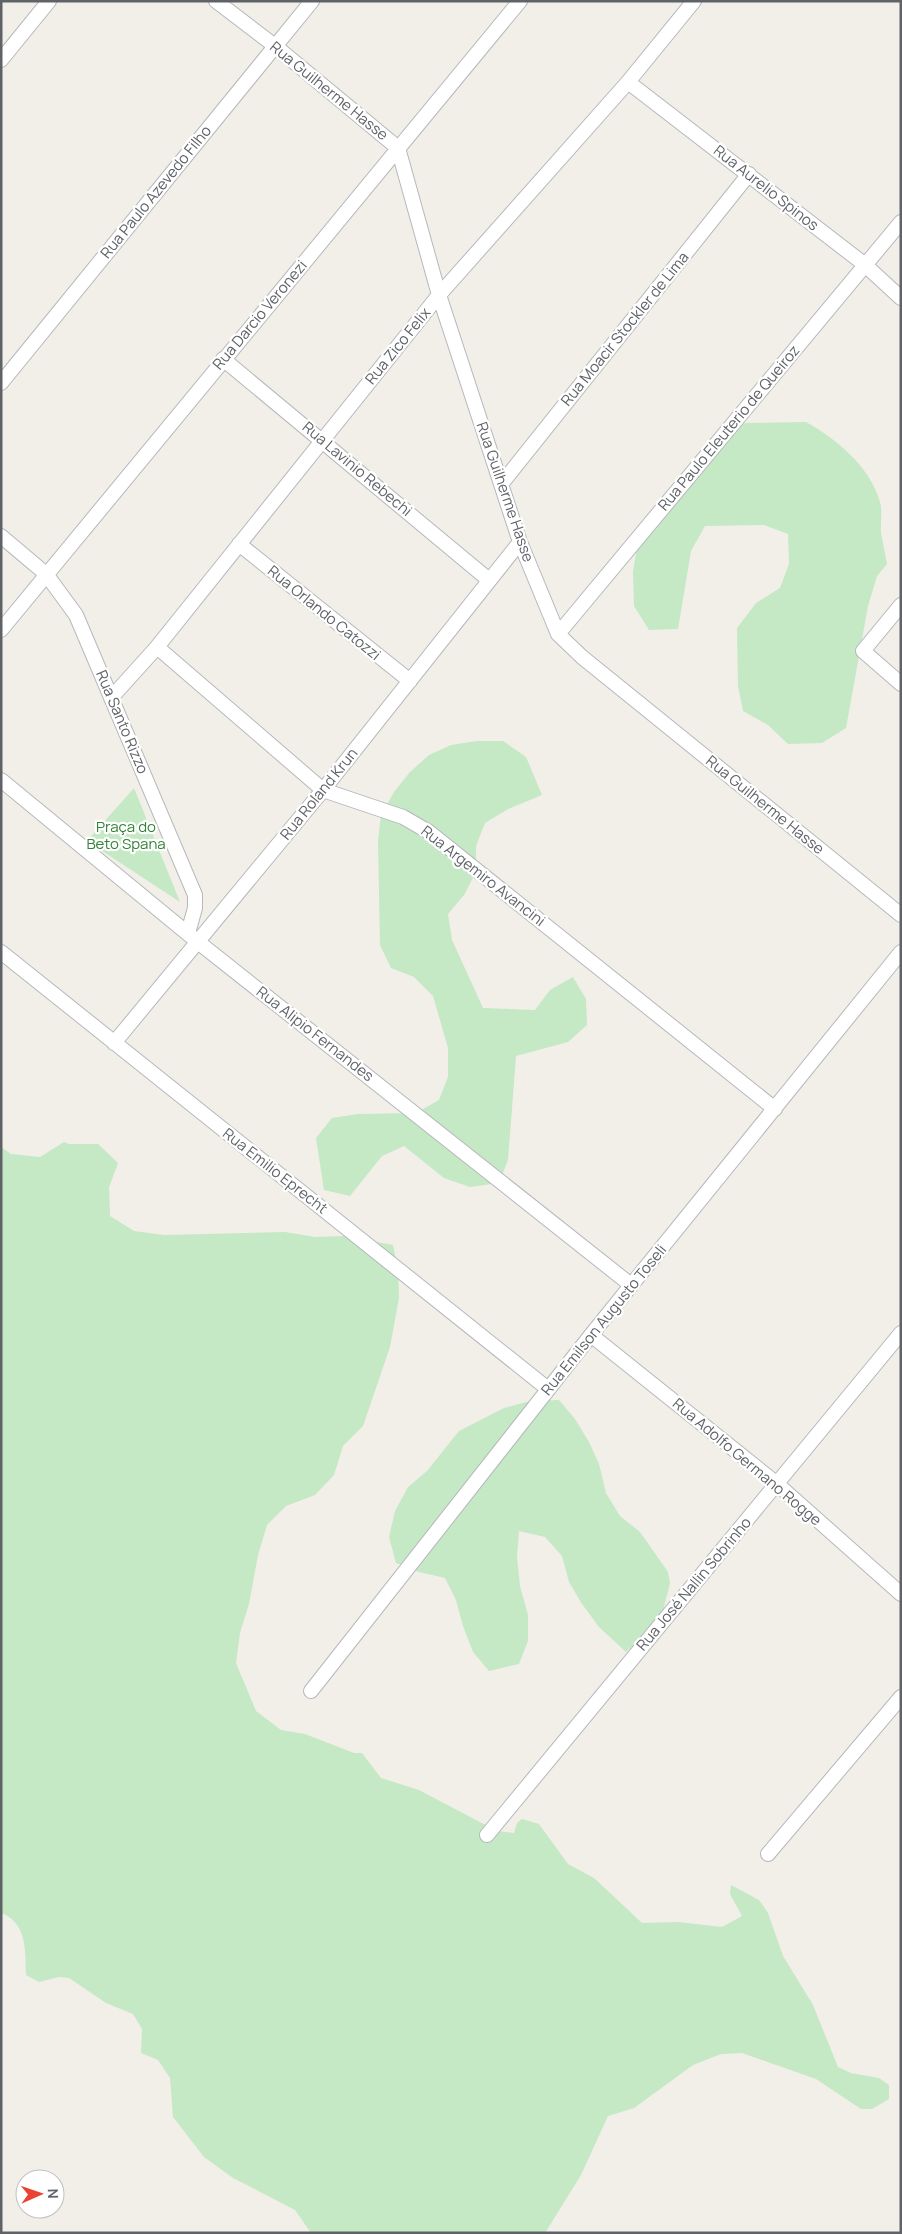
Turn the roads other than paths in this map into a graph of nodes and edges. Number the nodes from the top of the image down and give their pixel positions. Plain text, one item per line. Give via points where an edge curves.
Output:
1 (49, 1) edge
2 (216, 1) edge
3 (312, 1) edge
4 (520, 1) edge
5 (694, 1) edge
6 (275, 46) junction
7 (1, 60) edge
8 (628, 82) junction
9 (398, 148) junction
10 (749, 174) junction
11 (901, 222) edge
12 (864, 264) junction
13 (439, 295) junction
14 (901, 298) edge
15 (223, 359) junction
16 (1, 383) edge
17 (322, 439) junction
18 (502, 483) junction
19 (1, 536) edge
20 (520, 542) junction
21 (239, 544) junction
22 (46, 574) junction
23 (490, 580) junction
24 (901, 605) edge
25 (1, 630) edge
26 (558, 634) junction
27 (157, 647) junction
28 (410, 681) junction
29 (901, 684) edge
30 (111, 698) junction
31 (1, 780) edge
32 (323, 790) junction
33 (901, 915) edge
34 (193, 937) junction
35 (1, 952) edge
36 (901, 952) edge
37 (114, 1043) junction
38 (775, 1109) junction
39 (631, 1285) junction
40 (901, 1333) edge
41 (591, 1335) junction
42 (548, 1388) junction
43 (777, 1484) junction
44 (901, 1594) edge
45 (311, 1691) dead end
46 (901, 1697) edge
47 (487, 1835) dead end
48 (768, 1854) dead end

1 - 7 street
2 - 6 street, Rua Guilherme Hasse
3 - 6 street, Rua Paulo Azevedo Filho
4 - 9 street, Rua Darcio Veronezi
5 - 8 street, Rua Zico Felix
6 - 9 street, Rua Guilherme Hasse
6 - 16 street, Rua Paulo Azevedo Filho
8 - 10 street, Rua Aurelio Spinos
8 - 13 street, Rua Zico Felix
9 - 13 street, Rua Guilherme Hasse
9 - 15 street, Rua Darcio Veronezi
10 - 12 street, Rua Aurelio Spinos
10 - 18 street, Rua Moacir Stockler de Lima
11 - 12 street, Rua Paulo Eleuterio de Queiroz
12 - 14 street, Rua Aurelio Spinos
12 - 26 street, Rua Paulo Eleuterio de Queiroz
13 - 17 street, Rua Zico Felix
13 - 18 street, Rua Guilherme Hasse
15 - 17 street, Rua Lavinio Rebechi
15 - 22 street, Rua Darcio Veronezi
17 - 21 street, Rua Zico Felix
17 - 23 street, Rua Lavinio Rebechi
18 - 20 street, Rua Guilherme Hasse
19 - 22 street, Rua Santo Rizzo
20 - 23 street, Rua Roland Krun
20 - 26 street, Rua Guilherme Hasse
21 - 27 street, Rua Zico Felix
21 - 28 street, Rua Orlando Catozzi
22 - 25 street, Rua Darcio Veronezi
22 - 30 street, Rua Santo Rizzo via 76,615
23 - 28 street, Rua Roland Krun
24 - 29 street via 863,651
26 - 33 street, Rua Guilherme Hasse via 582,657
27 - 30 street, Rua Zico Felix
27 - 32 street, Rua Argemiro Avancini
28 - 32 street, Rua Roland Krun
30 - 34 street, Rua Santo Rizzo via 195,895
31 - 34 street, Rua Alipio Fernandes
32 - 34 street, Rua Roland Krun
32 - 38 street, Rua Argemiro Avancini via 403,817 428,832
34 - 37 street, Rua Roland Krun
34 - 39 street, Rua Alipio Fernandes
35 - 37 street, Rua Emilio Eprecht
36 - 38 street, Rua Emilson Augusto Toseli
37 - 42 street, Rua Emilio Eprecht
38 - 39 street, Rua Emilson Augusto Toseli
39 - 41 street, Rua Emilson Augusto Toseli
40 - 43 street, Rua José Nallin Sobrinho
41 - 42 street, Rua Emilson Augusto Toseli
41 - 43 street, Rua Adolfo Germano Rogge
42 - 45 street, Rua Emilson Augusto Toseli
43 - 44 street, Rua Adolfo Germano Rogge
43 - 47 street, Rua José Nallin Sobrinho
46 - 48 street

